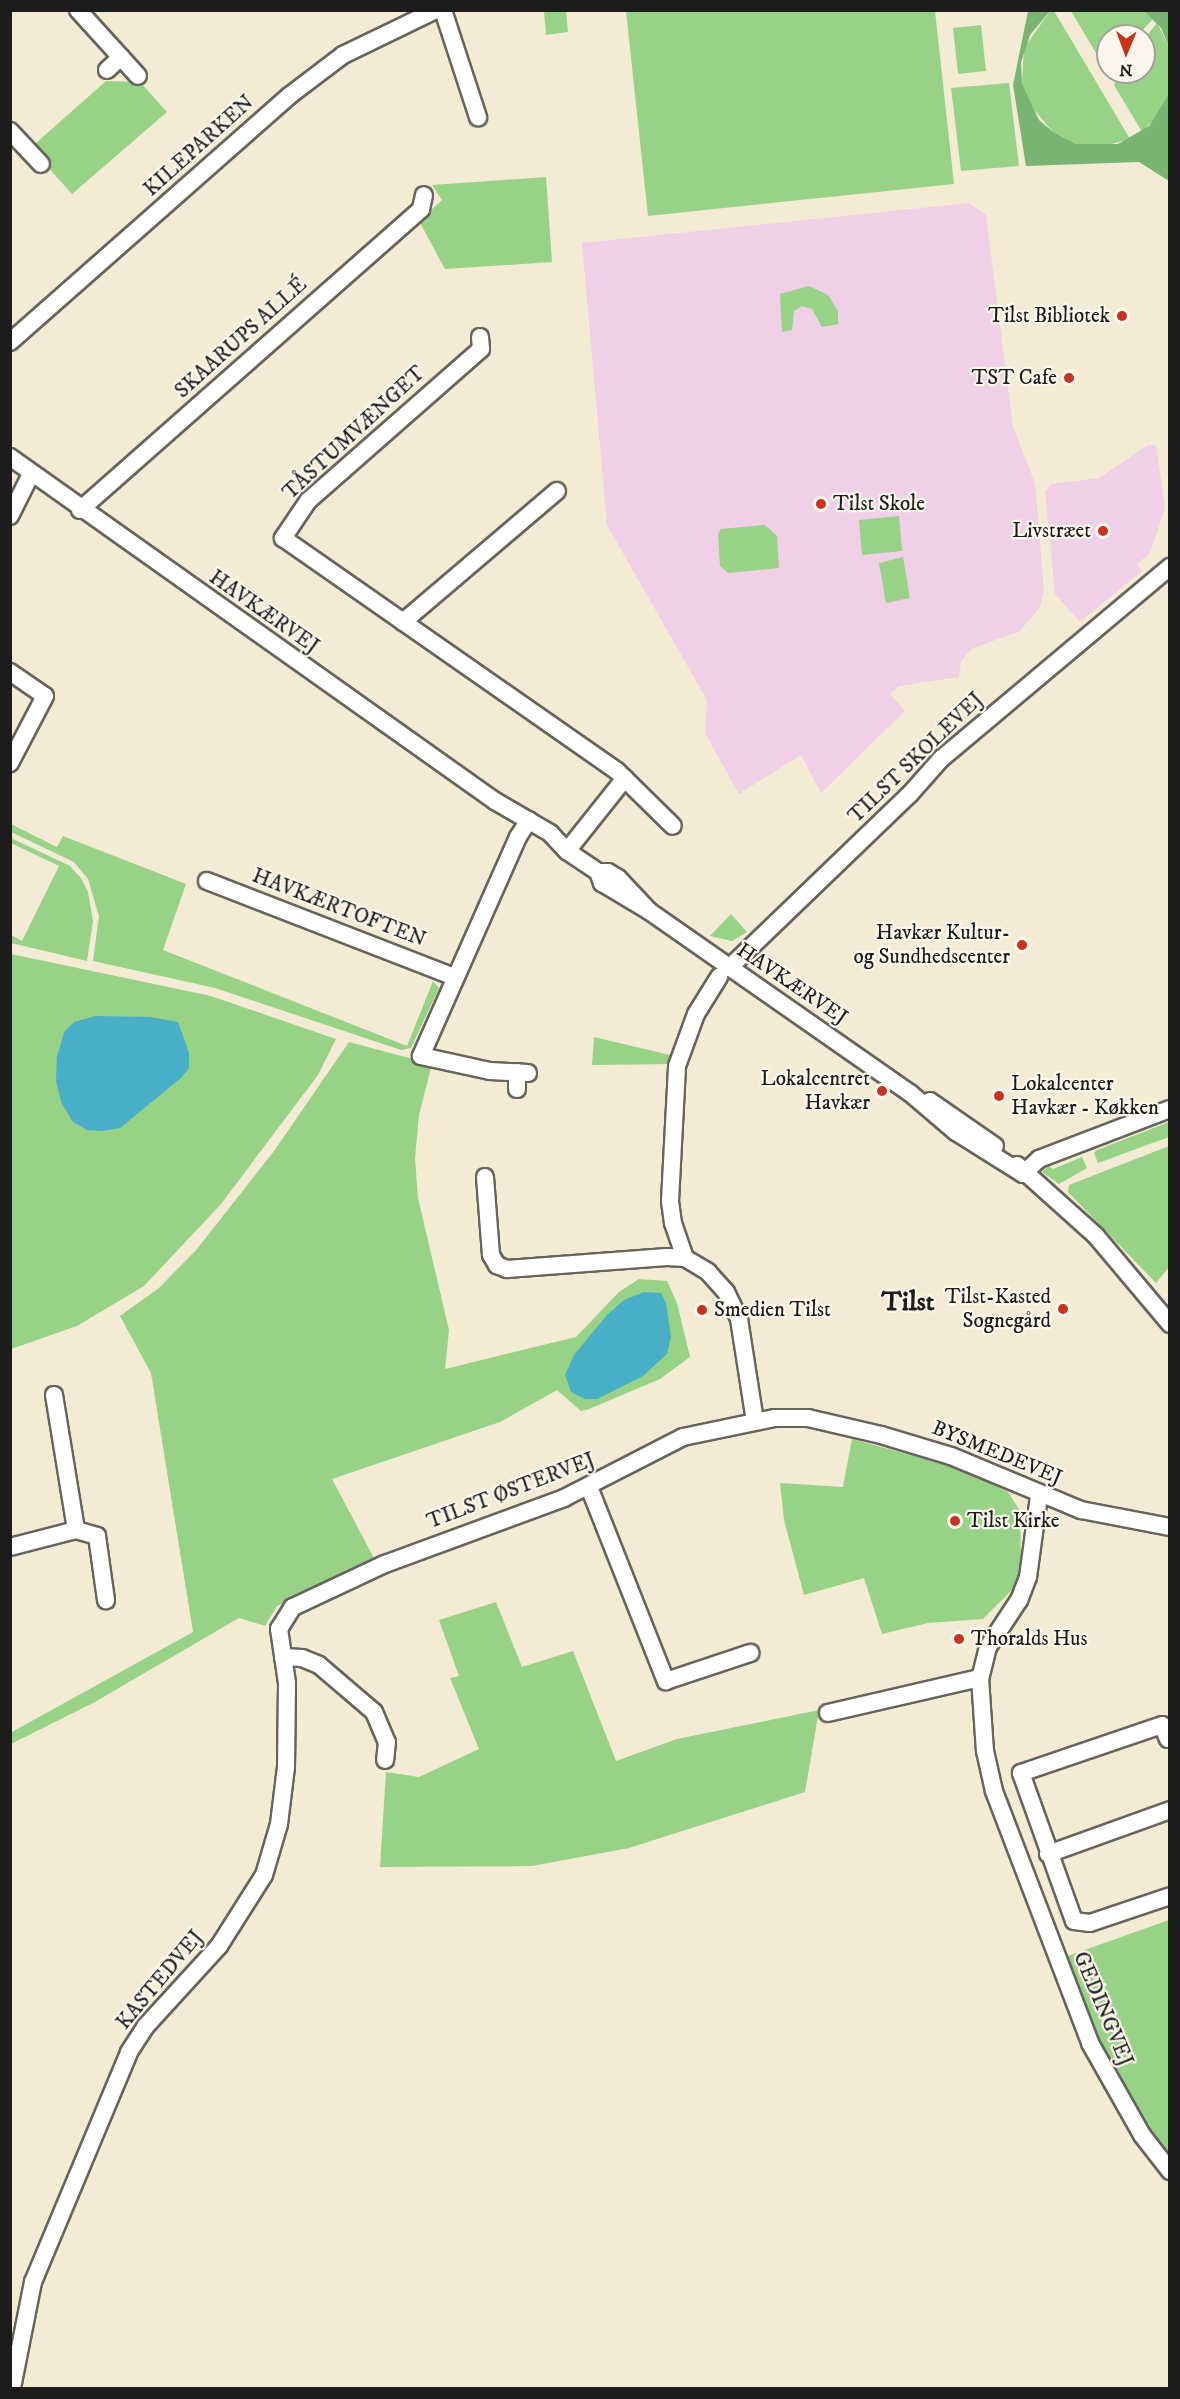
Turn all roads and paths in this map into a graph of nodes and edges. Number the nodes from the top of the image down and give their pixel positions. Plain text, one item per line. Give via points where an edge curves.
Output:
1 (78, 10) edge
2 (436, 10) edge
3 (443, 10) edge
4 (121, 57) junction
5 (106, 70) dead end
6 (138, 76) dead end
7 (478, 117) dead end
8 (10, 131) edge
9 (41, 164) dead end
10 (424, 195) dead end
11 (480, 337) dead end
12 (10, 342) edge
13 (10, 458) edge
14 (31, 474) junction
15 (557, 491) dead end
16 (80, 510) junction
17 (10, 516) edge
18 (1170, 567) edge
19 (403, 622) junction
20 (10, 672) edge
21 (10, 763) edge
22 (625, 778) junction
23 (526, 824) junction
24 (673, 826) dead end
25 (567, 851) junction
26 (207, 881) dead end
27 (724, 973) junction
28 (454, 977) junction
29 (521, 1078) dead end
30 (1170, 1108) edge
31 (1023, 1174) junction
32 (485, 1177) dead end
33 (686, 1258) junction
34 (1170, 1324) edge
35 (54, 1395) dead end
36 (808, 1418) joint
37 (755, 1420) junction
38 (589, 1487) junction
39 (1039, 1496) junction
40 (1170, 1527) edge
41 (76, 1530) junction
42 (10, 1547) edge
43 (106, 1600) dead end
44 (279, 1629) joint
45 (750, 1653) dead end
46 (283, 1657) junction
47 (980, 1678) junction
48 (828, 1713) dead end
49 (1167, 1739) dead end
50 (385, 1760) dead end
51 (1170, 1810) edge
52 (1046, 1849) junction
53 (1017, 1854) junction
54 (1170, 1896) edge
55 (1170, 2171) edge
56 (12, 2388) edge

1 - 4 street
2 - 12 street, KILEPARKEN via 344,55 289,96
3 - 7 street
4 - 5 street
4 - 6 street
8 - 9 street
10 - 16 street, SKAARUPS ALLÉ via 421,209
11 - 19 street, TÅSTUMVÆNGET via 481,349 308,501 283,538
13 - 14 street, HAVKÆRVEJ
14 - 16 street, HAVKÆRVEJ
14 - 17 street
15 - 19 street
16 - 23 street, HAVKÆRVEJ
18 - 27 street, TILST SKOLEVEJ via 941,759
19 - 22 street, TÅSTUMVÆNGET
20 - 21 street via 45,696
22 - 24 street, TÅSTUMVÆNGET
22 - 25 street
23 - 25 street, HAVKÆRVEJ via 543,843
23 - 28 street
25 - 27 street, HAVKÆRVEJ via 598,872 602,883 649,911
26 - 28 street, HAVKÆRTOFTEN
27 - 31 street, HAVKÆRVEJ via 910,1093 956,1132
27 - 33 street via 696,1014 677,1066 670,1201 673,1223
28 - 29 street via 421,1056
30 - 31 street via 1039,1160
31 - 34 street, HAVKÆRVEJ via 1096,1236
32 - 33 street via 491,1255 497,1265 507,1269
33 - 37 street via 708,1272 726,1292 739,1318
35 - 41 street
36 - 37 street, TILST ØSTERVEJ
36 - 39 street, BYSMEDEVEJ via 951,1456
37 - 38 street, TILST ØSTERVEJ via 683,1437
38 - 44 street, TILST ØSTERVEJ via 348,1580 293,1607
38 - 45 street via 666,1681
39 - 40 street, BYSMEDEVEJ via 1081,1510
39 - 47 street, GEDINGVEJ via 1028,1577 1019,1600 988,1647
41 - 42 street
41 - 43 street via 97,1536
44 - 46 street, KASTEDVEJ
46 - 50 street via 302,1658 318,1665 374,1712 387,1742
46 - 56 street, KASTEDVEJ via 287,1683 286,1767 279,1824 264,1875 219,1946 145,2027 129,2052 33,2282
47 - 48 street
47 - 53 street, GEDINGVEJ via 985,1751 994,1791
49 - 52 street, GEDINGVEJ via 1162,1725 1021,1773
51 - 52 street
52 - 53 street
52 - 54 street, GEDINGVEJ via 1074,1922 1079,1924
53 - 55 street, GEDINGVEJ via 1090,2043 1142,2135

